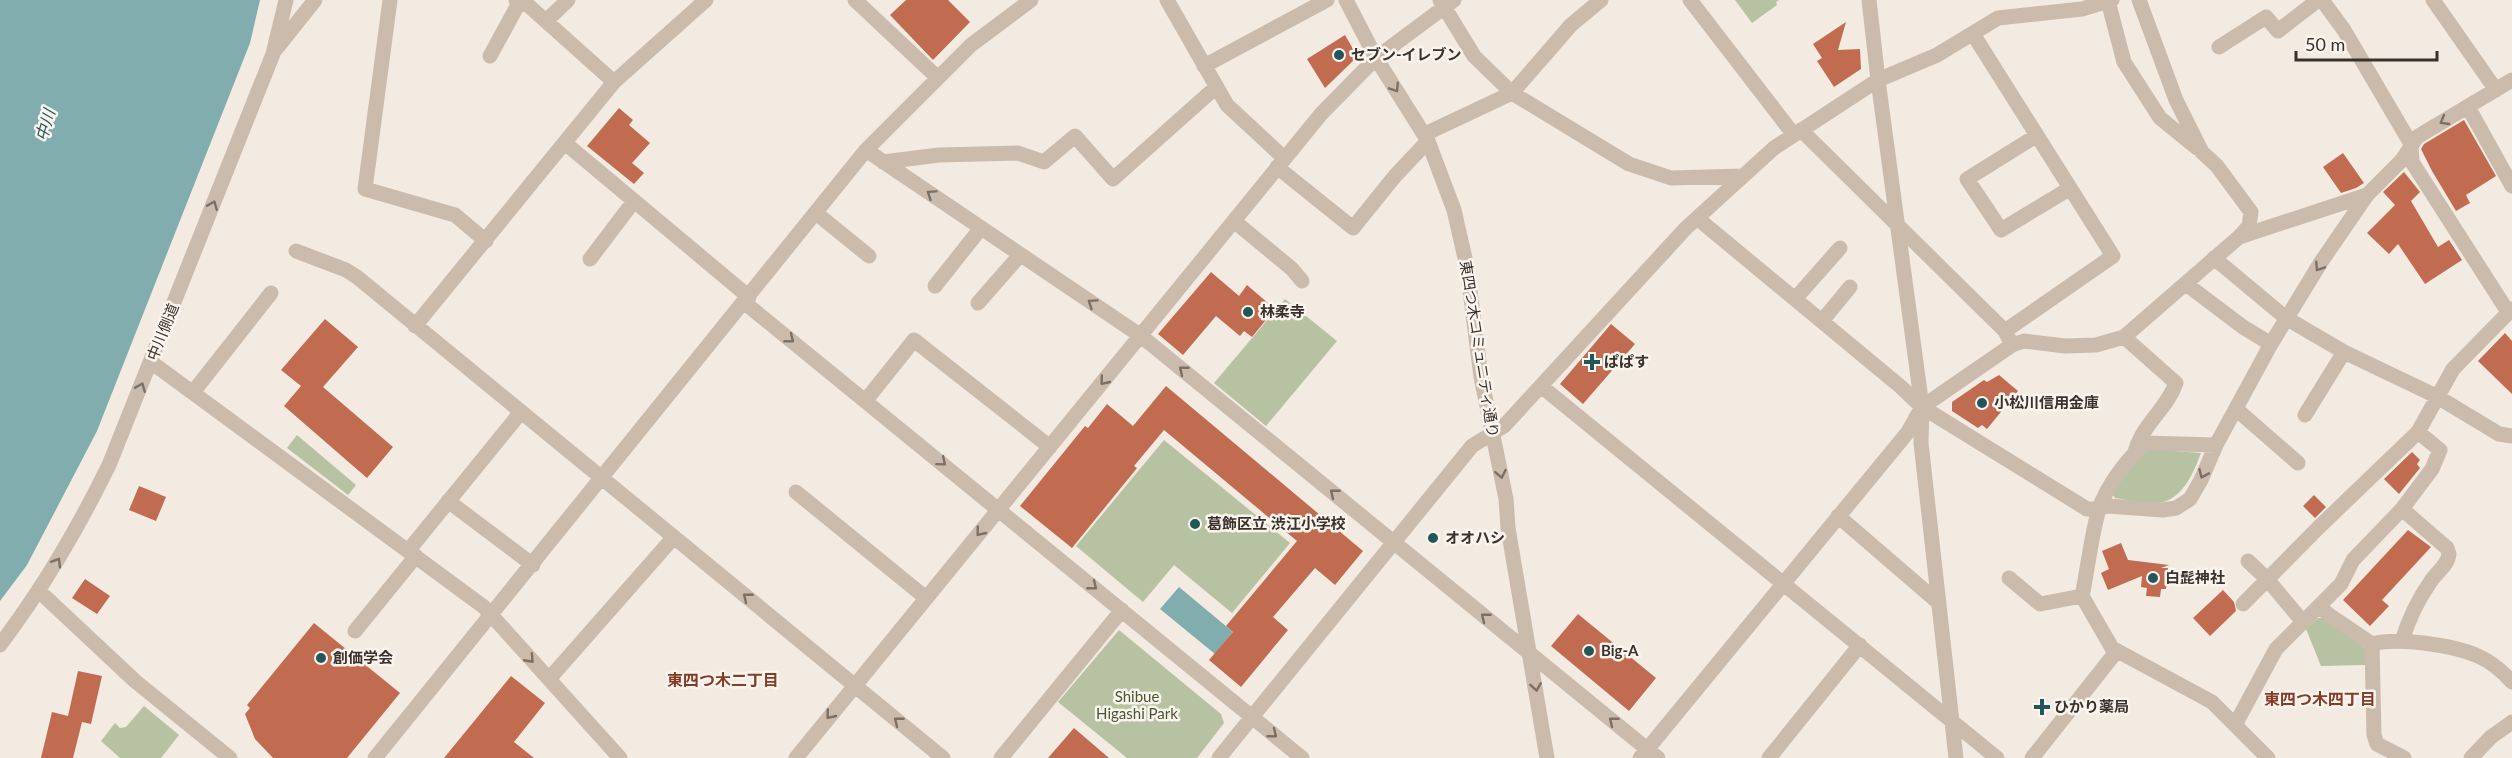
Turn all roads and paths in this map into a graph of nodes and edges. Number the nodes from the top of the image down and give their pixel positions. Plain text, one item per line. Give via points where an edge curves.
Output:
1 (286, 0) edge
2 (315, 0) edge
3 (390, 0) edge
4 (568, 0) edge
5 (706, 0) edge
6 (855, 0) edge
7 (1167, 0) edge
8 (1327, 0) edge
9 (1346, 0) edge
10 (1600, 0) edge
11 (1690, 0) edge
12 (1869, 0) edge
13 (2139, 0) edge
14 (2320, 0) edge
15 (2433, 0) edge
16 (518, 1) edge
17 (2110, 1) edge
18 (1446, 2) edge
19 (1022, 3) edge
20 (546, 21) junction
21 (1973, 34) junction
22 (2219, 47) dead end
23 (273, 54) junction
24 (490, 56) dead end
25 (1376, 58) junction
26 (1204, 66) junction
27 (938, 78) junction
28 (1878, 80) junction
29 (2512, 80) edge
30 (614, 81) junction
31 (1215, 88) junction
32 (2496, 90) junction
33 (1512, 93) junction
34 (2468, 107) junction
35 (1797, 133) junction
36 (2036, 136) junction
37 (1426, 138) junction
38 (566, 143) junction
39 (2411, 144) junction
40 (866, 150) junction
41 (2202, 152) junction
42 (884, 162) junction
43 (1280, 163) junction
44 (1742, 176) junction
45 (2512, 186) edge
46 (2069, 189) junction
47 (2367, 195) junction
48 (634, 201) junction
49 (816, 213) junction
50 (1697, 218) junction
51 (1234, 221) junction
52 (981, 228) junction
53 (1898, 228) junction
54 (2239, 237) junction
55 (486, 241) junction
56 (1840, 248) dead end
57 (296, 251) dead end
58 (1020, 255) junction
59 (869, 256) dead end
60 (2214, 258) junction
61 (590, 259) dead end
62 (1302, 281) dead end
63 (2186, 284) junction
64 (935, 286) dead end
65 (1850, 287) dead end
66 (271, 293) dead end
67 (1795, 299) junction
68 (747, 300) junction
69 (978, 303) dead end
70 (2510, 311) edge
71 (2286, 318) junction
72 (1822, 321) junction
73 (415, 326) junction
74 (1141, 336) junction
75 (2124, 337) junction
76 (2008, 338) junction
77 (2271, 344) junction
78 (2344, 352) junction
79 (151, 362) junction
80 (1541, 386) junction
81 (194, 391) junction
82 (2436, 396) junction
83 (866, 400) junction
84 (1922, 407) junction
85 (2236, 409) junction
86 (521, 412) junction
87 (2305, 415) dead end
88 (2418, 432) junction
89 (1493, 433) junction
90 (2512, 436) edge
91 (2216, 445) junction
92 (1050, 447) junction
93 (2135, 452) junction
94 (2298, 463) dead end
95 (603, 479) junction
96 (796, 492) dead end
97 (448, 501) junction
98 (2099, 509) junction
99 (2402, 509) junction
100 (999, 510) junction
101 (1838, 516) junction
102 (674, 537) junction
103 (1393, 542) junction
104 (412, 554) junction
105 (2248, 561) dead end
106 (533, 565) junction
107 (2009, 578) dead end
108 (2267, 579) junction
109 (1783, 582) junction
110 (40, 592) junction
111 (2082, 596) junction
112 (926, 598) junction
113 (1940, 603) junction
114 (2243, 604) dead end
115 (2319, 606) junction
116 (1122, 610) junction
117 (491, 615) junction
118 (2303, 622) junction
119 (355, 631) dead end
120 (2402, 641) junction
121 (0, 645) edge
122 (1860, 645) junction
123 (2372, 645) junction
124 (2116, 652) junction
125 (1530, 654) junction
126 (549, 679) junction
127 (2512, 681) edge
128 (855, 686) junction
129 (1252, 717) junction
130 (1952, 721) junction
131 (2512, 722) edge
132 (2235, 725) junction
133 (1649, 755) edge
134 (223, 756) edge
135 (2476, 756) edge
136 (375, 758) edge
137 (620, 758) edge
138 (796, 758) edge
139 (943, 758) edge
140 (1001, 758) edge
141 (1219, 758) edge
142 (1302, 758) edge
143 (1547, 758) edge
144 (1769, 758) edge
145 (1956, 758) edge
146 (1997, 758) edge
147 (2032, 758) edge
148 (2268, 758) edge
149 (2404, 758) edge

1 - 23 street, 中川側道
2 - 23 street
3 - 55 street via 364,189 455,215
4 - 20 street
5 - 30 street
6 - 27 street
7 - 26 street
8 - 26 street
9 - 25 street, 東四つ木コミュニティ通り
10 - 33 street via 1571,25
11 - 35 street
12 - 28 street
13 - 41 street via 2176,100
14 - 22 street via 2278,31 2266,17
14 - 39 street via 2343,30
15 - 32 street
16 - 20 street
16 - 24 street
17 - 21 street via 2082,9 1998,18
17 - 41 street via 2124,62 2160,118
18 - 25 street
18 - 33 street via 1474,56
19 - 27 street
20 - 30 street
21 - 28 street via 1937,55
21 - 36 street
79 -> 23 street, 中川側道
25 -> 37 street, 東四つ木コミュニティ通り
25 - 43 street via 1320,114
26 - 31 street
27 - 40 street
28 - 35 street
28 - 53 street
29 - 32 street
30 - 38 street
31 - 42 street via 1113,179 1075,136 1044,162 1018,153 939,155
31 - 43 street
32 - 34 street
33 - 37 street
33 - 44 street via 1629,164 1671,178
34 -> 39 street
34 - 45 street
35 - 44 street
35 - 53 street
36 - 46 street
36 - 46 street via 1967,179 2001,230
37 - 43 street via 1353,228
37 - 89 street, 東四つ木コミュニティ通り via 1454,210 1467,267 1481,377
38 - 48 street
38 - 55 street
39 - 47 street via 2402,160
39 - 70 street via 2412,162
40 - 42 street
40 - 49 street
41 - 54 street via 2251,212 2249,226
52 -> 42 street
43 - 51 street
44 - 50 street
46 - 76 street via 2113,256
47 - 54 street
47 -> 71 street
48 - 61 street
48 - 68 street
49 - 59 street
49 - 68 street
50 - 67 street
50 - 80 street
51 - 62 street
51 - 74 street
52 - 58 street
52 - 64 street
53 - 76 street
53 - 84 street
54 - 60 street
55 - 73 street
56 - 67 street
57 - 73 street via 346,270
58 - 69 street
74 -> 58 street
60 - 63 street
60 - 71 street
63 - 75 street
63 - 77 street
65 - 72 street
66 - 81 street
67 - 72 street
68 -> 83 street
68 - 95 street
70 - 82 street via 2453,369
71 - 77 street
71 - 78 street
72 - 84 street
73 - 86 street
74 -> 92 street
103 -> 74 street
75 - 76 street via 2096,345 2065,346
75 - 93 street via 2176,383 2139,436
76 - 84 street
77 - 85 street
78 - 82 street
78 - 87 street
79 - 81 street
110 -> 79 street, 中川側道 via 109,465
80 - 89 street
80 - 109 street
81 - 104 street
82 - 88 street
82 - 90 street via 2499,434
83 - 92 street via 914,340
83 -> 100 street
84 - 98 street via 2087,509
84 - 101 street via 1908,432
84 - 113 street via 1921,443
85 - 91 street
85 - 94 street
86 - 95 street
86 - 97 street
88 - 99 street via 2440,450 2432,469
88 - 108 street
89 - 103 street via 1472,446
89 -> 125 street, 東四つ木コミュニティ通り
91 - 93 street via 2144,443
91 -> 98 street via 2190,499 2176,508
92 - 100 street
93 - 98 street via 2113,480
95 - 102 street
95 - 106 street
96 - 112 street
97 - 104 street
97 - 106 street
98 - 111 street
99 - 115 street via 2353,560 2341,584
99 - 120 street via 2449,554 2430,582
100 -> 112 street
100 -> 116 street
101 - 109 street
101 - 113 street
102 - 126 street
128 -> 102 street
125 -> 103 street
103 - 129 street
104 - 117 street
104 - 119 street
105 - 108 street
106 - 117 street
107 - 111 street via 2040,604
108 - 114 street
108 - 118 street
109 - 122 street
109 - 133 street
110 - 121 street, 中川側道
110 - 134 street
111 - 124 street
112 - 128 street
113 - 130 street
115 - 118 street
115 - 123 street
116 - 129 street
116 - 140 street
117 -> 126 street
117 - 136 street
118 - 132 street via 2276,649
120 - 123 street
120 - 127 street via 2477,656
122 - 130 street
122 - 144 street
123 - 149 street via 2374,735 2377,744
124 - 132 street via 2212,702
124 - 147 street
133 -> 125 street
125 -> 143 street, 東四つ木コミュニティ通り
126 - 137 street
128 -> 138 street
139 -> 128 street
129 - 141 street
129 -> 142 street
130 - 145 street
130 - 146 street
131 - 135 street via 2491,737
132 - 148 street

